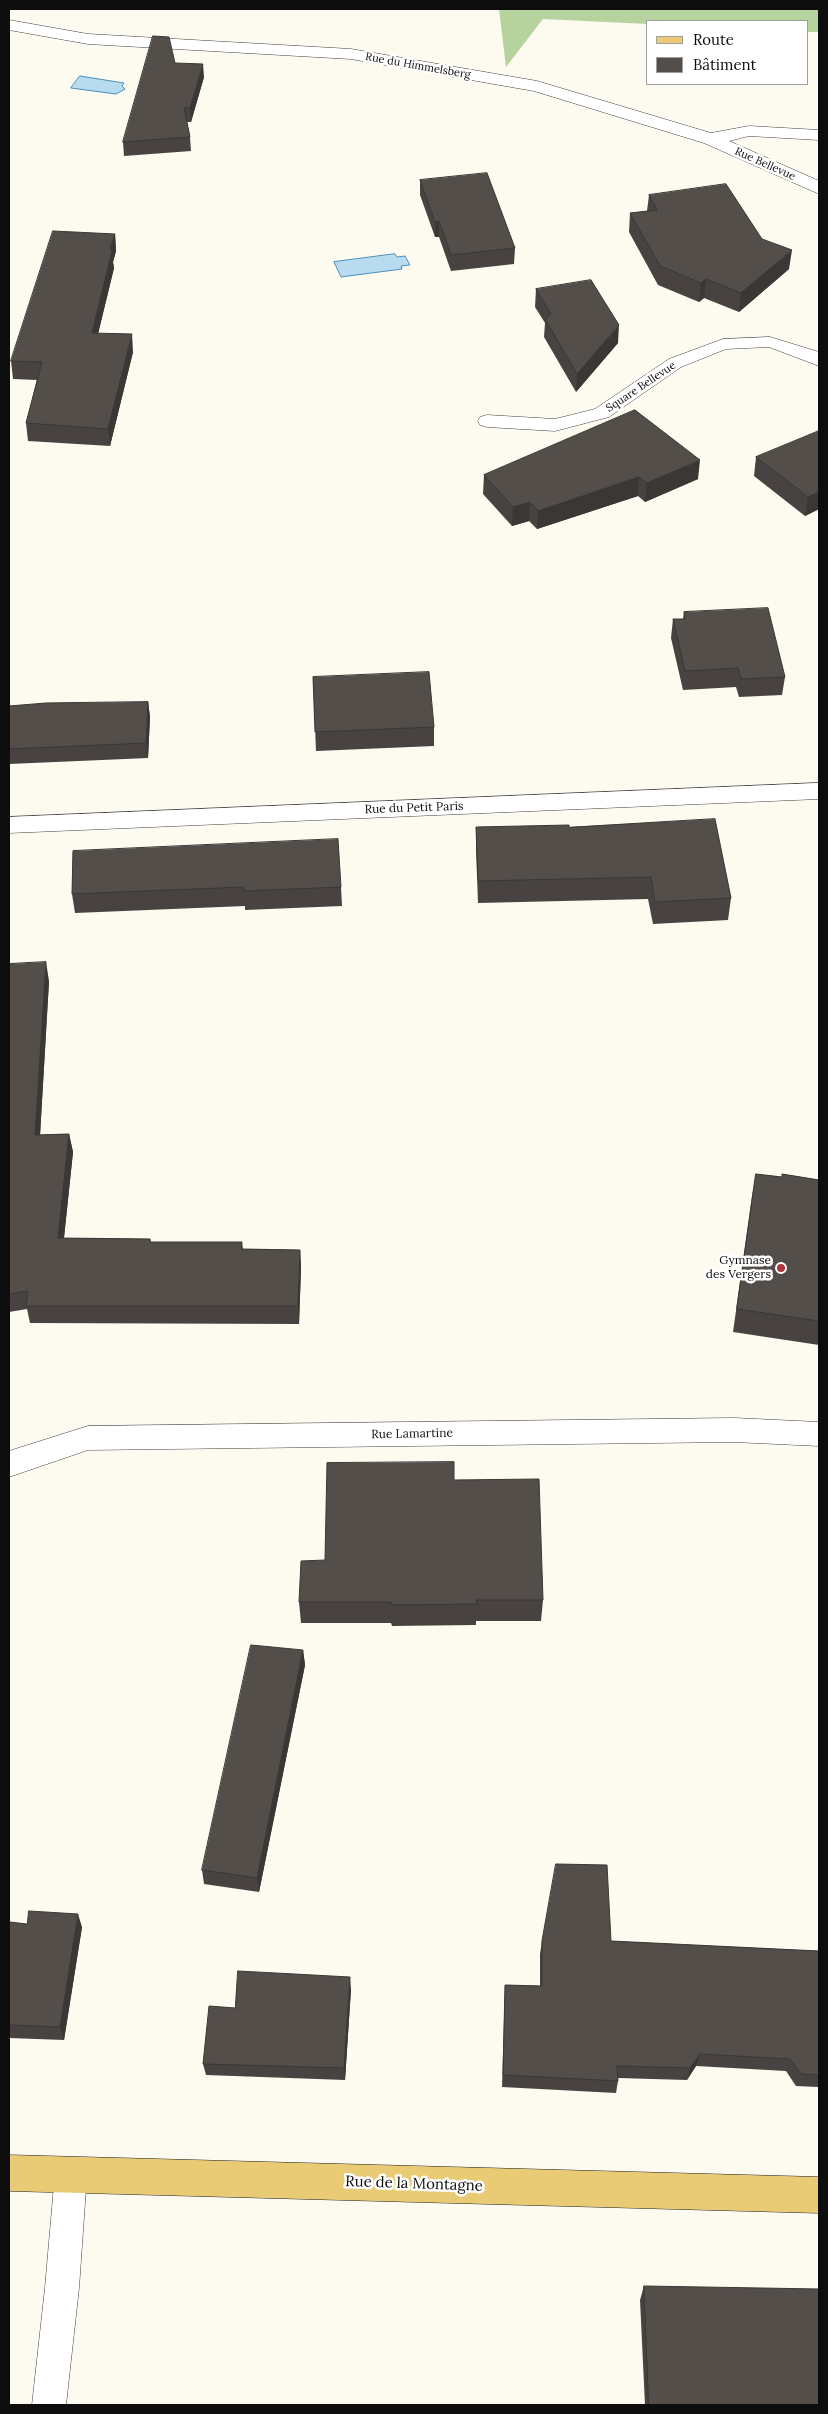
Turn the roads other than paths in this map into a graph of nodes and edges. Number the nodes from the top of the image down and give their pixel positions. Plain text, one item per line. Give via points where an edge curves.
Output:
1 (21, 9) edge
2 (10, 25) edge
3 (819, 135) edge
4 (710, 139) junction
5 (819, 188) edge
6 (819, 362) edge
7 (487, 421) dead end
8 (819, 792) edge
9 (9, 825) edge
10 (819, 1434) edge
11 (9, 1464) edge
12 (9, 2173) edge
13 (71, 2174) junction
14 (819, 2194) edge
15 (49, 2405) edge

1 - 2 street
2 - 4 street, Rue du Himmelsberg via 88,39 351,54 537,86
3 - 4 street, Rue du Himmelsberg via 749,131
4 - 5 street, Rue Bellevue
6 - 7 lane, Square Bellevue via 815,357 770,342 723,344 675,363 602,413 555,425
8 - 9 street, Rue du Petit Paris
10 - 11 street, Rue Lamartine via 734,1430 88,1438
12 - 13 main road, Rue de la Montagne
13 - 14 main road, Rue de la Montagne
13 - 15 lane

